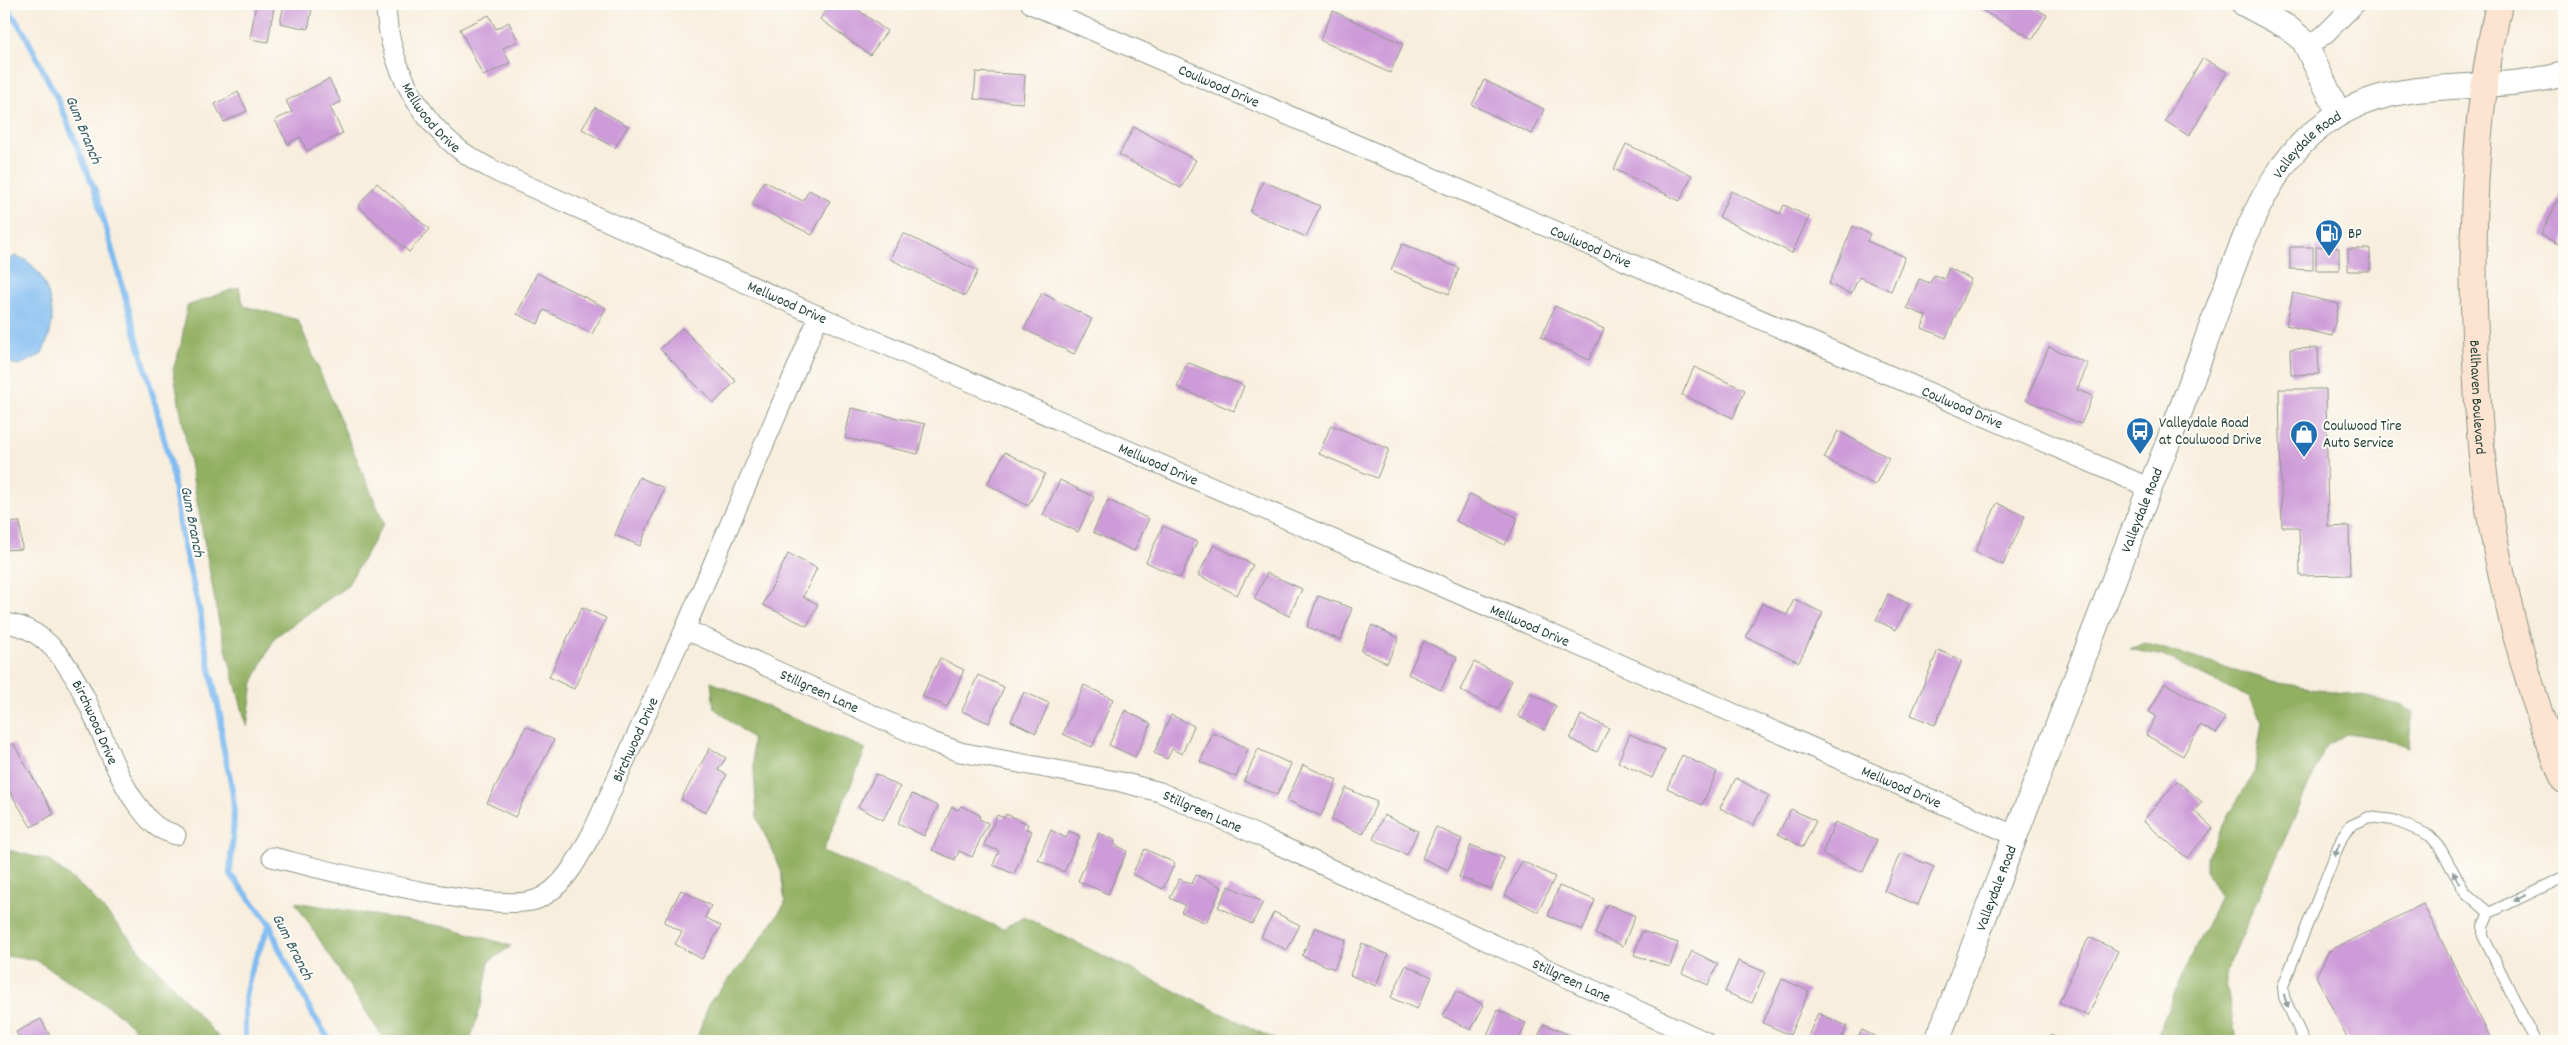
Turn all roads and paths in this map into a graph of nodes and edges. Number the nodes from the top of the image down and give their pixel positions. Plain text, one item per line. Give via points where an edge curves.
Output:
1 (386, 4) edge
2 (1031, 4) edge
3 (2244, 4) edge
4 (2354, 4) edge
5 (2499, 4) edge
6 (2308, 47) junction
7 (2564, 74) edge
8 (2483, 86) junction
9 (2339, 114) junction
10 (819, 316) junction
11 (2150, 488) junction
12 (4, 623) edge
13 (684, 630) junction
14 (2564, 780) edge
15 (176, 835) dead end
16 (2016, 836) junction
17 (272, 857) dead end
18 (2564, 877) edge
19 (2489, 913) junction
20 (1704, 1041) edge
21 (1937, 1041) edge
22 (2304, 1041) edge
23 (2535, 1041) edge

1 - 10 street, Mellwood Drive via 394,51 417,103 438,130 469,157
2 - 11 street, Coulwood Drive
3 - 6 street via 2287,27
4 - 6 street
5 - 8 main road, Bellhaven Boulevard
6 - 9 street
7 - 8 street, Valleydale Road
8 - 9 street, Valleydale Road via 2436,86 2382,96
8 - 14 main road, Bellhaven Boulevard via 2474,188 2473,253 2476,390 2483,467 2498,554 2518,639 2537,706
9 - 11 street, Valleydale Road via 2302,142 2268,190 2242,244
10 - 13 street, Birchwood Drive
10 - 16 street, Mellwood Drive
11 - 16 street, Valleydale Road
12 - 15 street, Birchwood Drive via 20,624 33,631 68,667 128,793 158,828
13 - 17 street, Birchwood Drive via 577,862 565,878 538,899 508,903 460,898
13 - 20 street, Stillgreen Lane via 960,752 1160,792
16 - 21 street, Valleydale Road
18 -> 19 lane
19 -> 22 lane via 2465,892 2430,836 2380,817 2360,820 2350,826 2343,835 2283,986 2286,1002
19 - 23 lane via 2482,926 2483,936

